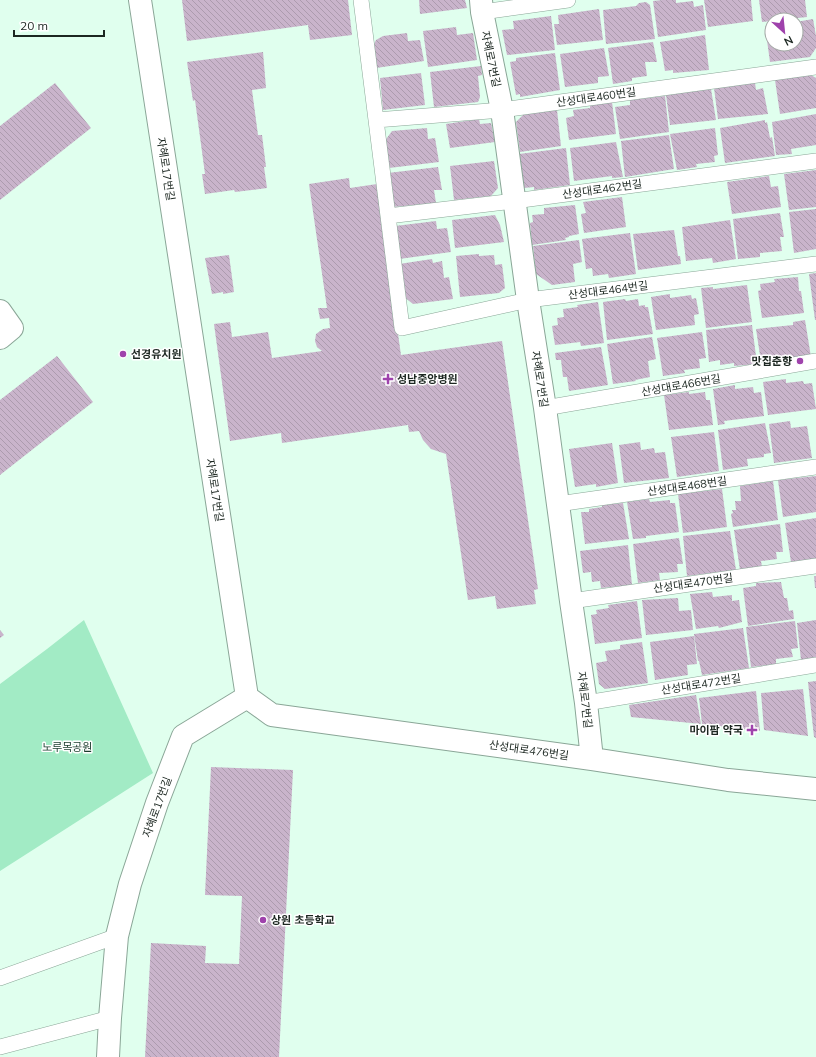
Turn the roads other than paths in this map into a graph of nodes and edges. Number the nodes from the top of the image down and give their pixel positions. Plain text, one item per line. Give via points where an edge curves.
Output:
1 (140, 0) edge
2 (361, 0) edge
3 (568, 0) edge
4 (481, 6) edge
5 (816, 67) edge
6 (502, 110) junction
7 (376, 120) junction
8 (816, 161) edge
9 (514, 201) junction
10 (388, 216) junction
11 (816, 264) edge
12 (528, 300) junction
13 (0, 311) edge
14 (0, 338) edge
15 (816, 361) edge
16 (545, 408) junction
17 (816, 467) edge
18 (558, 504) junction
19 (816, 566) edge
20 (571, 601) junction
21 (816, 665) edge
22 (246, 697) junction
23 (586, 703) junction
24 (592, 759) junction
25 (816, 789) edge
26 (117, 936) junction
27 (0, 978) edge
28 (110, 1018) junction
29 (0, 1047) edge
30 (108, 1057) edge

1 - 22 street, 자혜로17번길
2 - 7 lane
3 - 4 lane
4 - 6 street, 자혜로7번길
5 - 6 lane, 산성대로460번길
6 - 7 lane, 산성대로460번길
6 - 9 street, 자혜로7번길
7 - 10 lane
8 - 9 lane, 산성대로462번길
9 - 10 lane, 산성대로462번길
9 - 12 street, 자혜로7번길
10 - 12 lane, 산성대로464번길 via 402,328
11 - 12 lane, 산성대로464번길
12 - 16 street, 자혜로7번길
13 - 14 street via 12,328
15 - 16 lane, 산성대로466번길
16 - 18 street, 자혜로7번길
17 - 18 lane, 산성대로468번길
18 - 20 street, 자혜로7번길
19 - 20 lane, 산성대로470번길
20 - 23 street, 자혜로7번길
21 - 23 lane, 산성대로472번길
22 - 24 street, 산성대로476번길 via 272,715
22 - 26 street, 자혜로17번길 via 183,736 130,884
23 - 24 street, 자혜로7번길
24 - 25 street, 산성대로476번길 via 728,780
26 - 27 lane
26 - 28 street, 자혜로17번길
28 - 29 lane
28 - 30 street, 자혜로17번길

